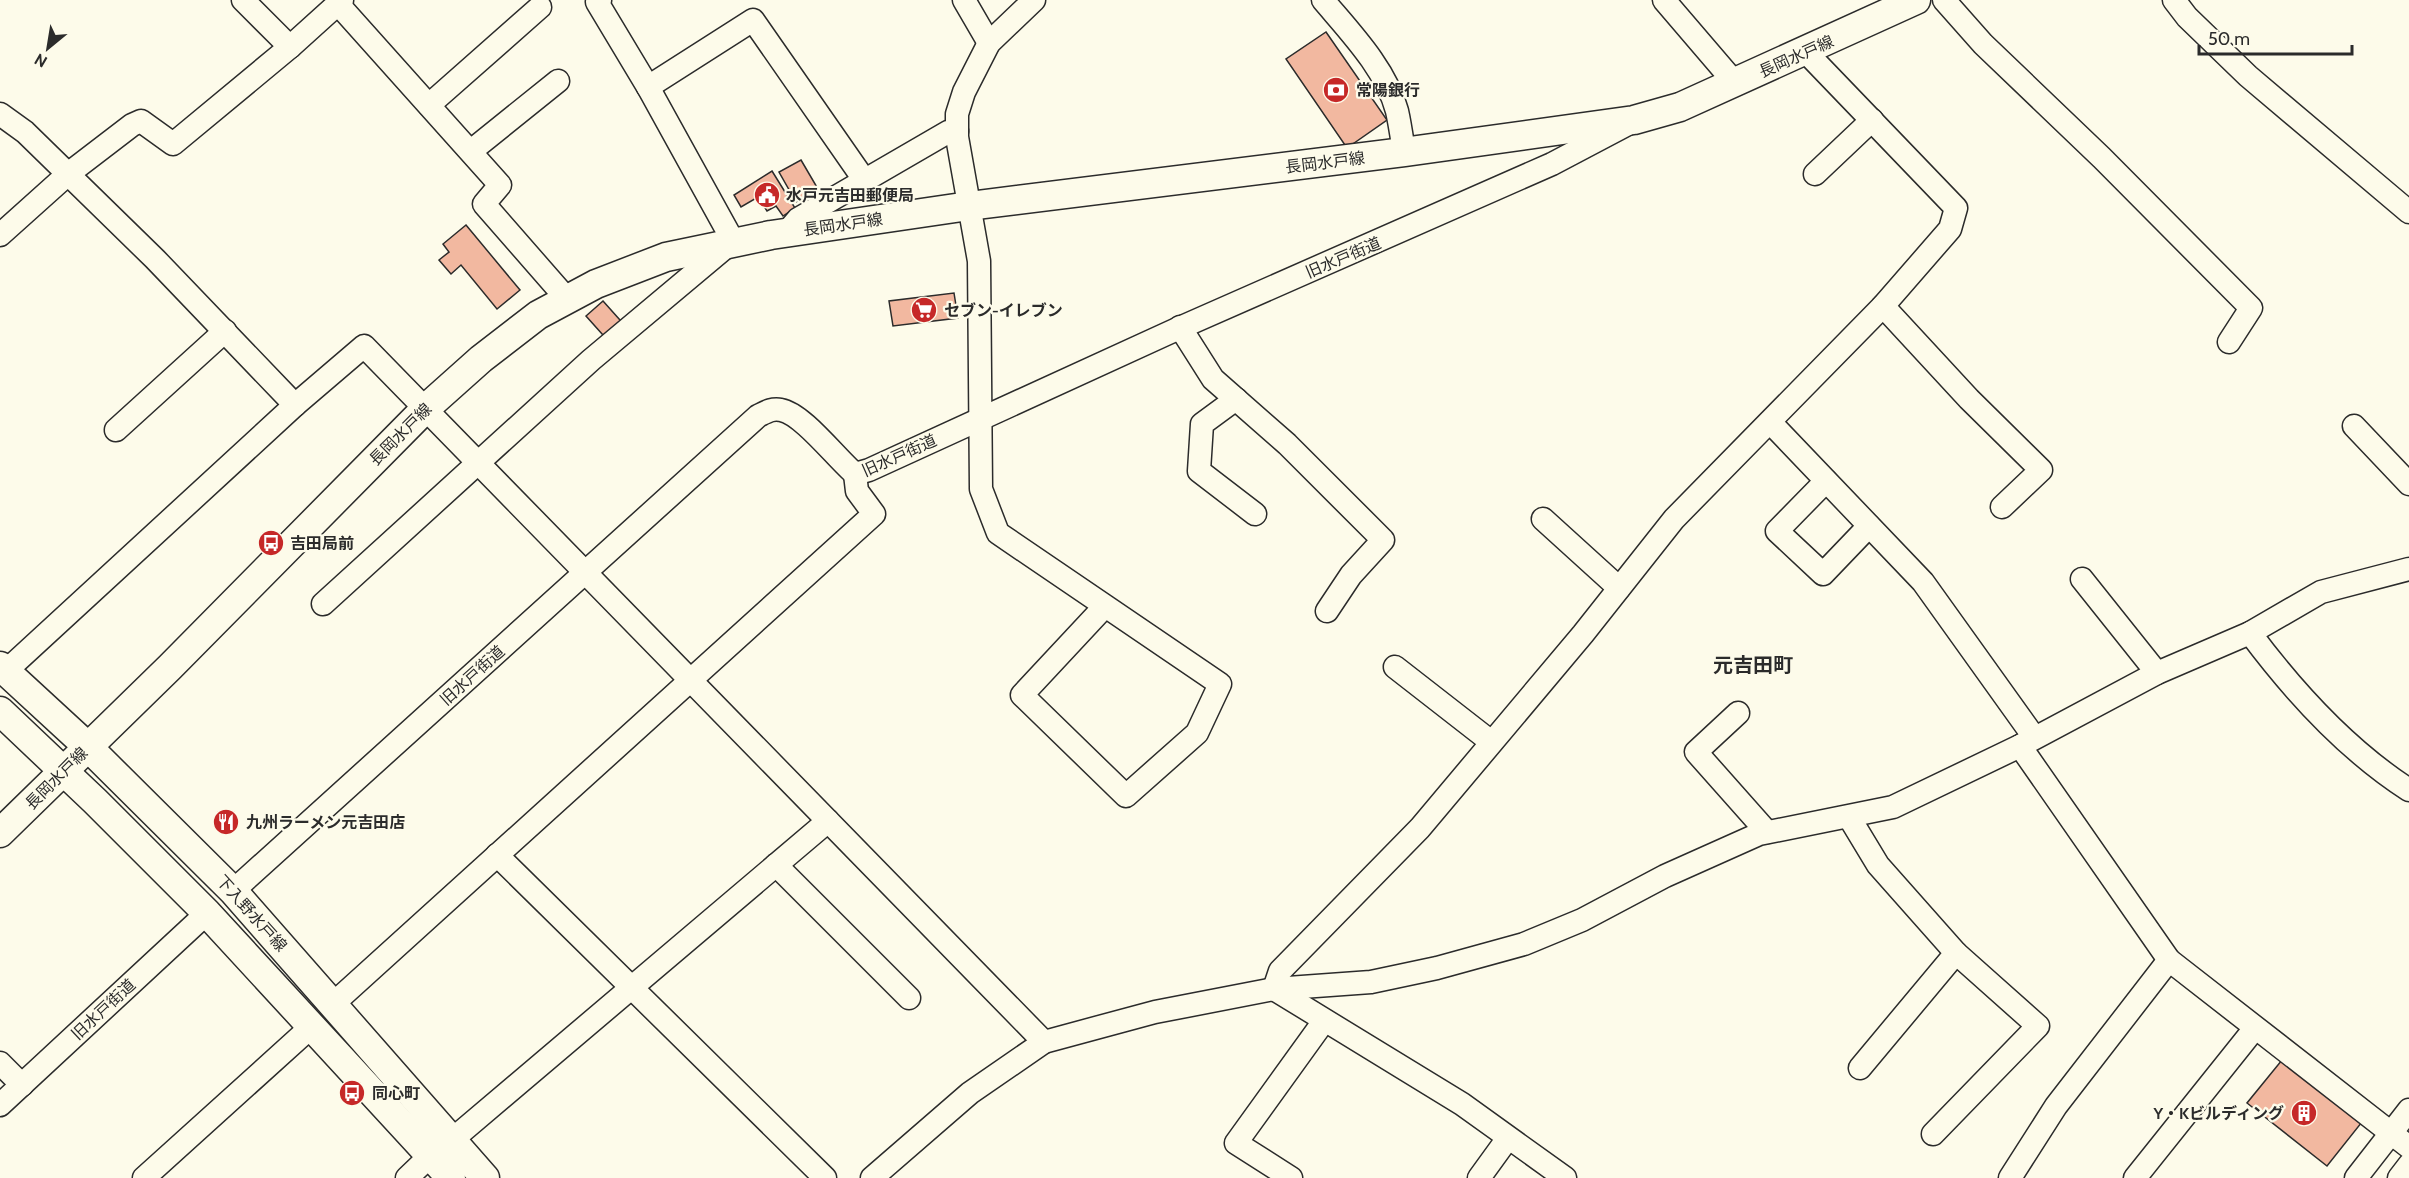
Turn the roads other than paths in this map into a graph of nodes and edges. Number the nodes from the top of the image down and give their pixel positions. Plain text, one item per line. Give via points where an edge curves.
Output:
1 (243, 0) edge
2 (964, 0) edge
3 (1034, 0) edge
4 (1323, 0) edge
5 (1664, 0) edge
6 (1916, 0) edge
7 (1944, 0) edge
8 (2174, 0) edge
9 (598, 1) edge
10 (340, 2) edge
11 (540, 7) dead end
12 (989, 43) junction
13 (290, 47) junction
14 (1806, 52) junction
15 (558, 81) dead end
16 (1735, 83) junction
17 (648, 87) junction
18 (429, 105) junction
19 (0, 114) edge
20 (1634, 120) junction
21 (1872, 120) junction
22 (957, 131) junction
23 (471, 151) junction
24 (1404, 152) junction
25 (68, 174) junction
26 (1815, 174) dead end
27 (865, 181) junction
28 (969, 206) junction
29 (2409, 212) edge
30 (787, 232) junction
31 (0, 235) edge
32 (733, 241) junction
33 (567, 299) junction
34 (1883, 306) junction
35 (1180, 327) junction
36 (225, 331) junction
37 (2229, 342) dead end
38 (1236, 399) junction
39 (295, 405) junction
40 (425, 409) junction
41 (978, 419) junction
42 (1770, 422) junction
43 (2354, 426) dead end
44 (116, 430) dead end
45 (478, 463) junction
46 (855, 474) junction
47 (1826, 481) junction
48 (2409, 484) edge
49 (2002, 507) dead end
50 (1255, 514) dead end
51 (1543, 519) dead end
52 (1869, 526) junction
53 (2409, 569) edge
54 (585, 572) junction
55 (2082, 579) dead end
56 (1619, 588) junction
57 (323, 604) dead end
58 (1105, 606) junction
59 (1327, 611) dead end
60 (2250, 633) junction
61 (1395, 667) dead end
62 (3, 668) edge
63 (2157, 673) junction
64 (690, 680) junction
65 (0, 711) edge
66 (1738, 713) dead end
67 (1490, 741) junction
68 (2027, 741) junction
69 (88, 747) junction
70 (64, 770) junction
71 (2409, 790) edge
72 (1849, 817) junction
73 (828, 821) junction
74 (1767, 832) junction
75 (0, 833) edge
76 (497, 855) junction
77 (776, 866) junction
78 (233, 891) junction
79 (207, 913) junction
80 (1956, 953) junction
81 (2169, 960) junction
82 (632, 988) junction
83 (1274, 989) junction
84 (909, 998) dead end
85 (333, 1004) junction
86 (1324, 1021) junction
87 (311, 1026) junction
88 (2255, 1028) junction
89 (1044, 1042) junction
90 (0, 1063) edge
91 (1860, 1068) dead end
92 (22, 1085) junction
93 (0, 1105) edge
94 (2409, 1110) edge
95 (2391, 1133) junction
96 (1933, 1134) dead end
97 (1508, 1138) junction
98 (442, 1147) junction
99 (2409, 1147) edge
100 (2409, 1165) edge
101 (1261, 1170) edge
102 (144, 1178) edge
103 (407, 1178) edge
104 (451, 1178) edge
105 (485, 1178) edge
106 (825, 1178) edge
107 (872, 1178) edge
108 (1291, 1178) edge
109 (1479, 1178) edge
110 (1565, 1178) edge
111 (2010, 1178) edge
112 (2134, 1178) edge
113 (2356, 1178) edge
114 (2399, 1178) edge

1 - 13 street
2 - 12 street
3 - 12 street
4 - 24 street via 1352,34 1389,91
5 - 16 street
6 - 14 main road, 長岡水戸線
7 - 37 street via 1983,44 2251,308
8 - 29 street via 2248,76
9 - 17 street
10 - 13 street
10 - 18 street
11 - 18 street
12 - 22 street via 964,92 957,114
13 - 25 street via 174,144 141,122
14 - 16 main road, 長岡水戸線
14 - 21 street
15 - 23 street
16 - 20 main road, 長岡水戸線 via 1680,107
17 - 27 street via 753,20
17 - 32 street
18 - 23 street
19 - 25 street via 25,132
20 - 24 main road, 長岡水戸線
20 - 35 street, 旧水戸街道 via 1552,164
21 - 26 street
21 - 34 street via 1956,208 1950,229
22 - 27 street via 948,132
22 - 28 street
23 - 33 street via 500,185 484,204
24 - 28 main road, 長岡水戸線
25 - 31 street
25 - 36 street
27 - 30 street via 798,219
28 - 30 main road, 長岡水戸線
28 - 41 street via 979,261
30 - 32 main road, 長岡水戸線
32 - 33 main road, 長岡水戸線 via 636,267
32 - 45 street via 591,360
33 - 40 main road, 長岡水戸線 via 538,315 481,358
34 - 42 street
34 - 49 street via 2041,470
35 - 38 street via 1213,379
35 - 41 street, 旧水戸街道
36 - 39 street
36 - 44 street
38 - 50 street via 1202,424 1199,471
38 - 59 street via 1383,540 1351,574
39 - 40 street via 364,346
39 - 62 street
40 - 45 street
40 - 69 main road, 長岡水戸線
41 - 46 street, 旧水戸街道
41 - 58 street via 981,489 998,533
42 - 47 street
42 - 56 street via 1674,519
43 - 48 street
45 - 54 street
45 - 57 street
46 - 54 street, 旧水戸街道 via 796,417 772,409 720,449
46 - 64 street via 857,491 874,514
47 - 52 street
47 - 52 street via 1777,531 1823,574
51 - 56 street
52 - 68 street via 1923,582
53 - 60 street via 2321,592
54 - 64 street
54 - 78 street, 旧水戸街道
55 - 63 street
56 - 67 street
58 - 58 street via 1220,684 1197,733 1126,796 1022,695
60 - 63 street
60 - 71 street via 2278,671 2328,723
61 - 67 street
62 - 69 main road, 下入野水戸線
63 - 68 street
64 - 73 street
64 - 76 street
65 - 70 main road, 下入野水戸線
66 - 74 street via 1696,753
67 - 83 street via 1420,828 1280,971
68 - 72 street via 1893,807
68 - 81 street
69 - 70 main road, 長岡水戸線
69 - 78 main road, 下入野水戸線
70 - 75 main road, 長岡水戸線
70 - 79 main road, 下入野水戸線
72 - 74 street
72 - 80 street via 1878,865
73 - 77 street
73 - 89 street
74 - 83 street via 1524,944 1371,982
76 - 82 street
76 - 85 street
77 - 82 street
77 - 84 street
78 - 85 main road, 下入野水戸線
79 - 87 main road, 下入野水戸線
79 - 92 street, 旧水戸街道
80 - 91 street
80 - 96 street via 2038,1026
81 - 88 street
81 - 111 street via 2055,1106
82 - 98 street
82 - 106 street
83 - 86 street
83 - 89 street via 1155,1012
85 - 98 main road, 下入野水戸線
86 - 97 street via 1462,1104
86 - 101 street via 1236,1143
87 - 98 main road, 下入野水戸線
87 - 102 street
88 - 95 street
88 - 112 street
89 - 107 street via 970,1093
90 - 92 street
92 - 93 street, 旧水戸街道
94 - 95 street
95 - 99 street
95 - 113 street
97 - 109 street
97 - 110 street
98 - 103 street
98 - 104 main road, 下入野水戸線
98 - 105 main road, 下入野水戸線
100 - 114 street
101 - 108 street

